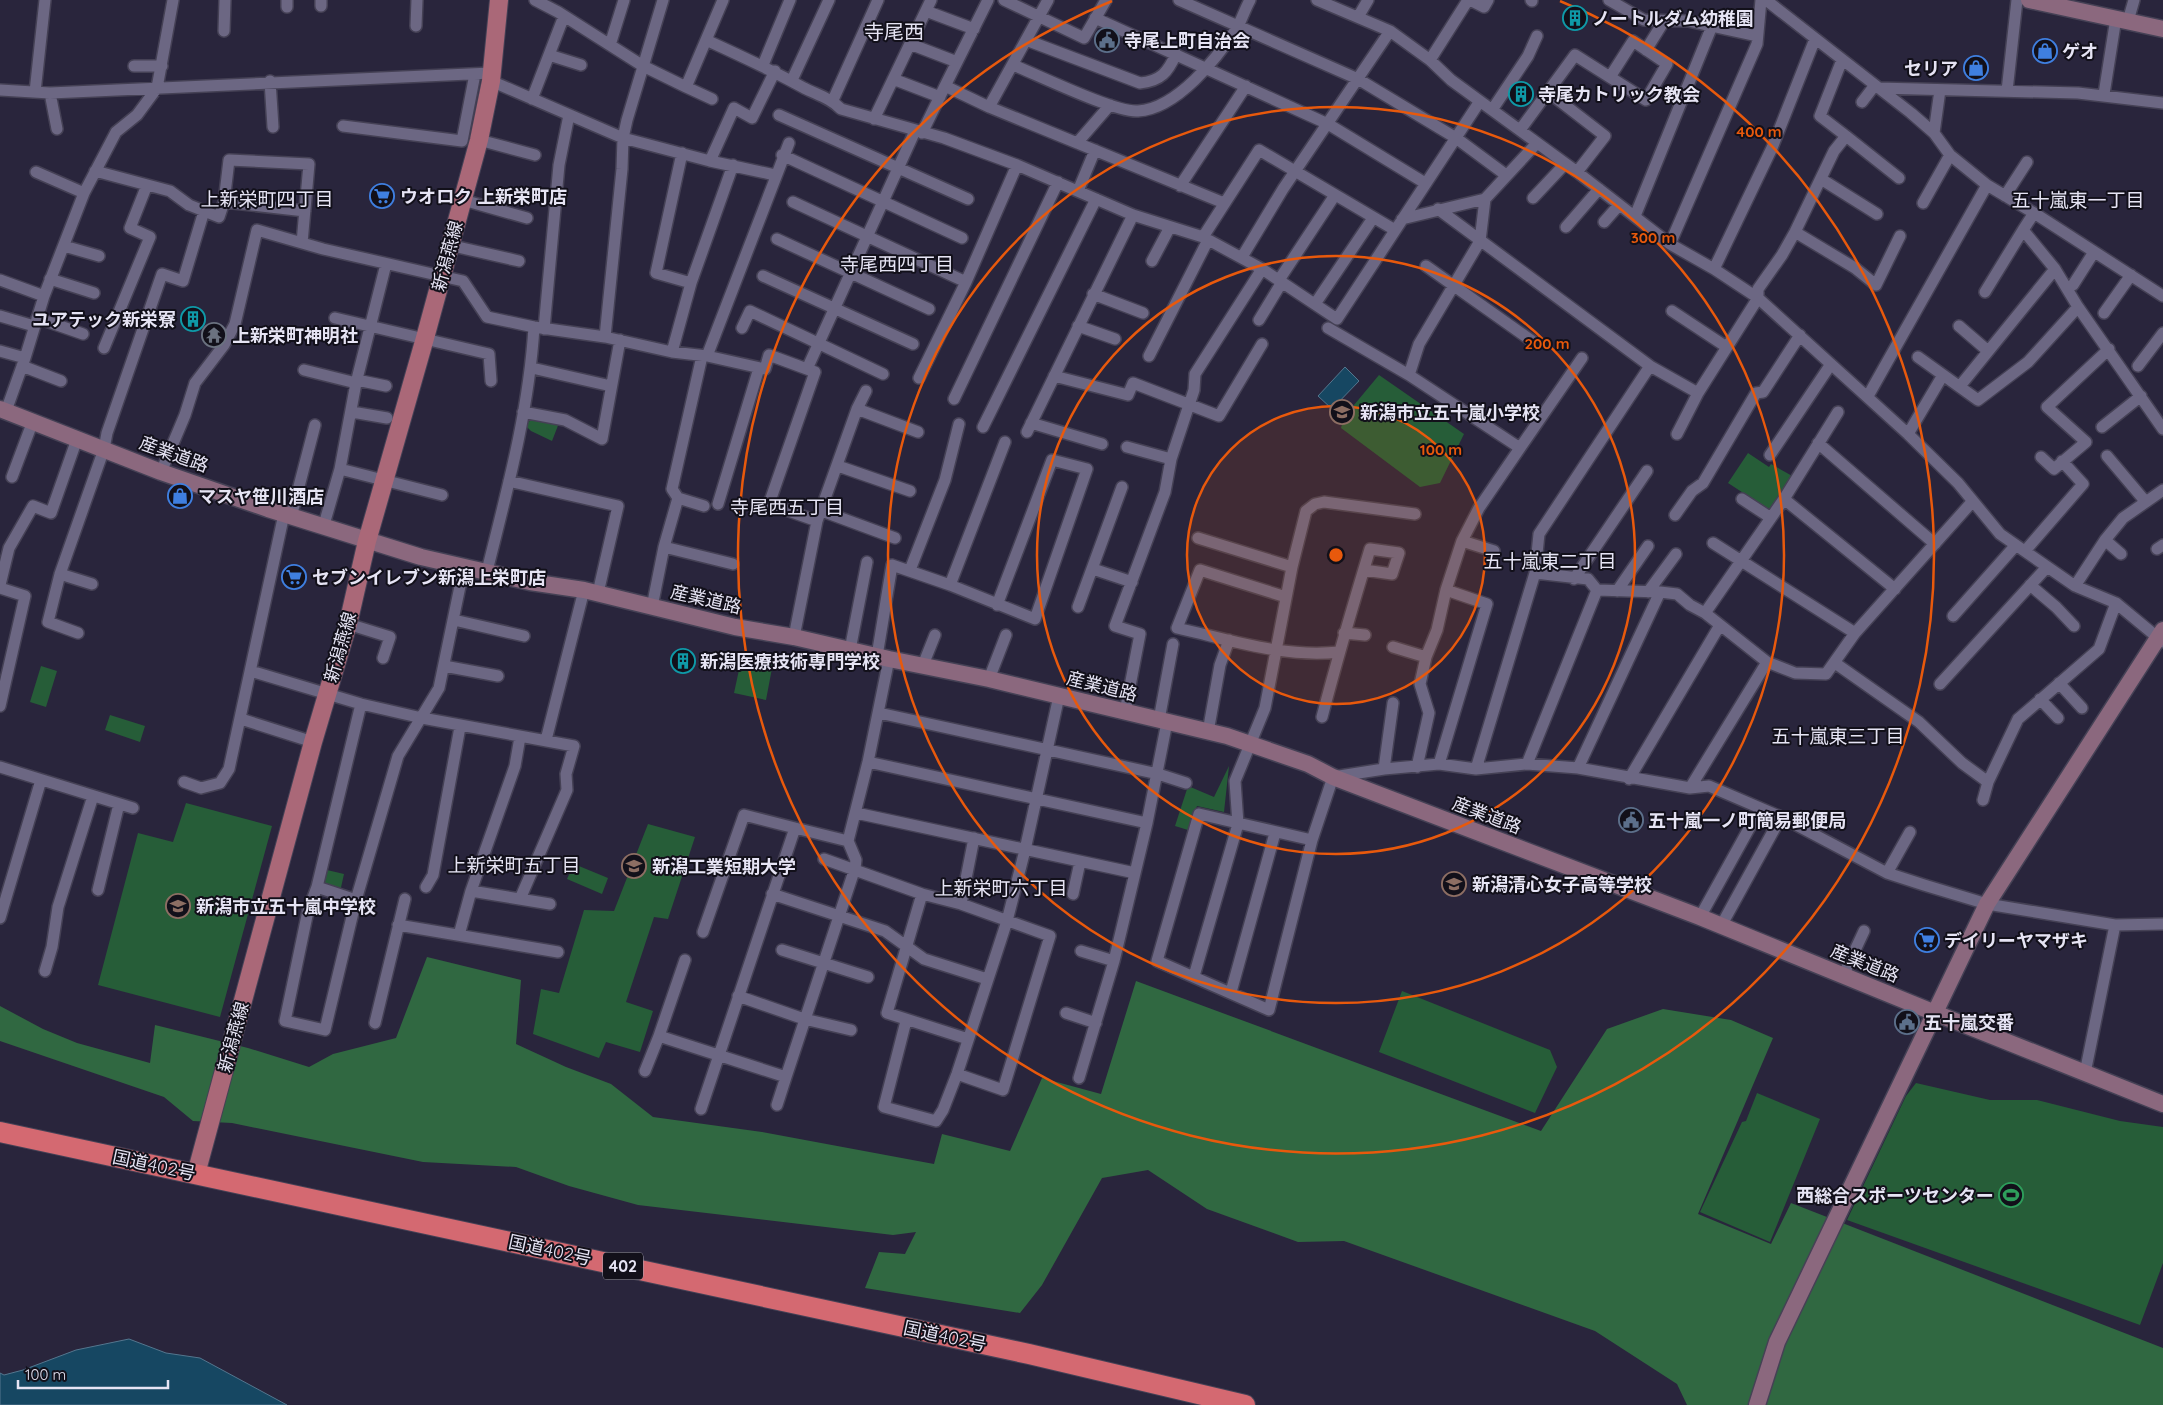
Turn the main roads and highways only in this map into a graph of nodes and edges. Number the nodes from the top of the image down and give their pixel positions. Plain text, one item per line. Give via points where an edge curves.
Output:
1 (499, 0) edge
2 (0, 1132) edge
3 (196, 1174) junction
4 (1245, 1405) edge

1 - 3 main road, 新潟燕線 via 485,76 479,140
2 - 3 highway, 国道402号 / 402
3 - 4 highway, 国道402号 / 402 via 1019,1352

